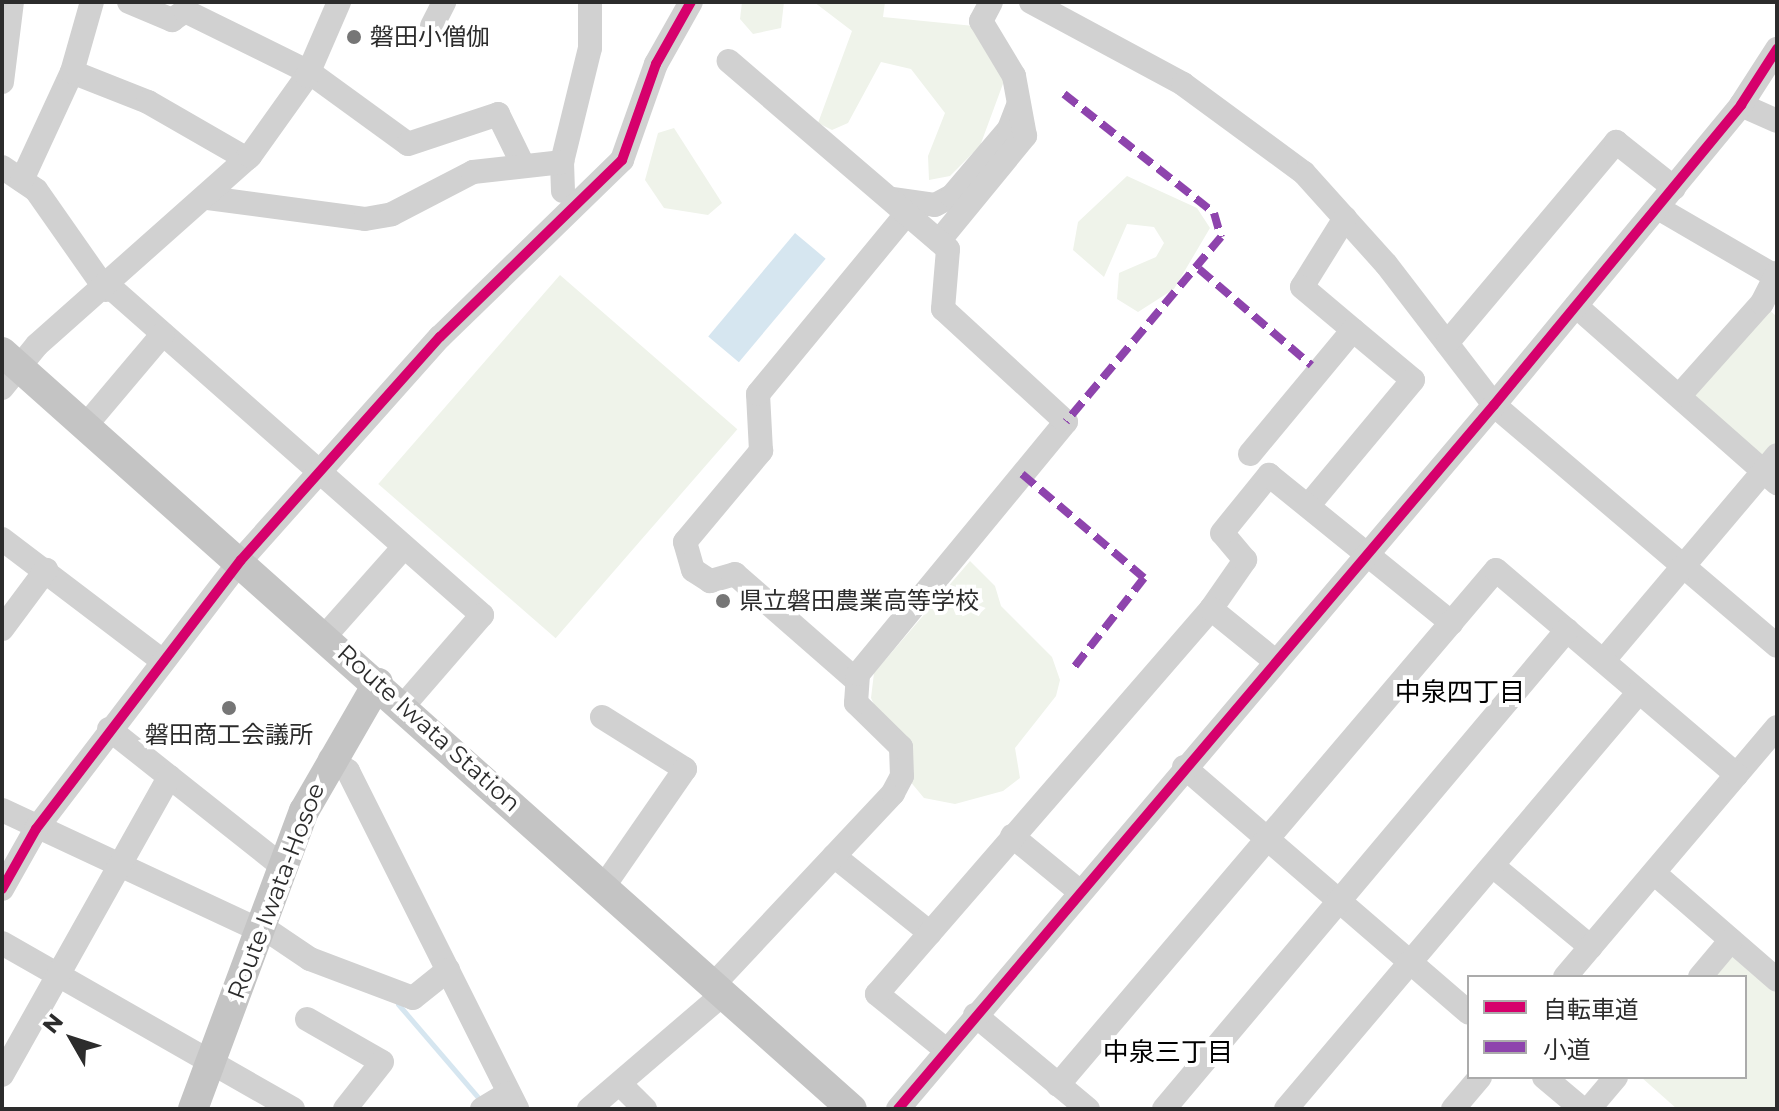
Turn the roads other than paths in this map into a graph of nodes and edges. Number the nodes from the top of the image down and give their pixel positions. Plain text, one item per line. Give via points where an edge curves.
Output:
1 (12, 2) edge
2 (92, 2) edge
3 (129, 2) edge
4 (339, 2) edge
5 (444, 2) edge
6 (590, 2) edge
7 (691, 2) edge
8 (991, 2) edge
9 (1031, 2) edge
10 (1071, 11) edge
11 (432, 26) dead end
12 (1777, 49) edge
13 (729, 61) dead end
14 (72, 72) junction
15 (309, 72) junction
16 (2, 82) edge
17 (1019, 104) junction
18 (1741, 105) junction
19 (1777, 121) edge
20 (247, 159) junction
21 (521, 161) junction
22 (562, 162) junction
23 (12, 173) edge
24 (1674, 188) junction
25 (563, 191) dead end
26 (888, 197) junction
27 (208, 198) junction
28 (1658, 208) junction
29 (907, 213) junction
30 (1345, 218) junction
31 (939, 241) junction
32 (1776, 274) edge
33 (108, 289) junction
34 (1576, 306) junction
35 (1769, 310) edge
36 (1353, 330) junction
37 (163, 334) junction
38 (1447, 343) junction
39 (8, 369) edge
40 (1680, 395) junction
41 (1494, 405) junction
42 (86, 425) junction
43 (1250, 454) dead end
44 (1773, 470) edge
45 (319, 474) junction
46 (1308, 506) junction
47 (2, 539) edge
48 (404, 547) junction
49 (1368, 554) junction
50 (241, 560) junction
51 (1682, 567) junction
52 (46, 570) junction
53 (1211, 609) junction
54 (1452, 623) junction
55 (2, 629) edge
56 (1567, 630) junction
57 (325, 636) junction
58 (1777, 646) edge
59 (160, 659) junction
60 (1604, 660) junction
61 (1275, 661) junction
62 (856, 680) junction
63 (378, 683) junction
64 (1639, 692) junction
65 (404, 705) junction
66 (602, 717) dead end
67 (1777, 727) edge
68 (109, 729) junction
69 (330, 759) junction
70 (1184, 767) junction
71 (1737, 775) junction
72 (169, 777) junction
73 (2, 810) edge
74 (36, 829) junction
75 (1012, 836) junction
76 (1269, 840) junction
77 (834, 856) junction
78 (282, 866) junction
79 (1493, 866) junction
80 (119, 867) junction
81 (1654, 873) junction
82 (604, 886) junction
83 (2, 889) edge
84 (1079, 891) junction
85 (1341, 903) junction
86 (260, 928) junction
87 (930, 933) junction
88 (1731, 940) junction
89 (2, 943) edge
90 (1591, 947) junction
91 (1412, 964) junction
92 (448, 970) junction
93 (59, 975) junction
94 (1567, 975) edge
95 (1702, 975) edge
96 (1777, 980) edge
97 (718, 990) junction
98 (1467, 1011) edge
99 (975, 1015) junction
100 (307, 1019) dead end
101 (946, 1050) junction
102 (211, 1061) junction
103 (2, 1075) edge
104 (1478, 1079) edge
105 (1546, 1079) edge
106 (1614, 1079) edge
107 (621, 1085) junction
108 (1058, 1085) junction
109 (513, 1101) edge
110 (193, 1109) edge
111 (293, 1109) edge
112 (345, 1109) edge
113 (482, 1109) edge
114 (589, 1109) edge
115 (645, 1109) edge
116 (852, 1109) edge
117 (898, 1109) edge
118 (1088, 1109) edge
119 (1164, 1109) edge
120 (1286, 1109) edge
121 (1453, 1109) edge
122 (1582, 1109) edge
123 (1589, 1109) edge

1 - 16 street
2 - 14 street
3 - 15 street via 172,20 185,11
4 - 15 street
5 - 11 street
6 - 22 street via 590,48
7 - 45 street via 656,64 622,160 482,293
8 - 17 street via 981,21 1006,58
9 - 10 street
10 - 30 street via 1271,145
12 - 18 street
13 - 26 street
14 - 20 street via 148,102
14 - 23 street
15 - 20 street
15 - 21 street via 408,144 498,114
17 - 26 street via 1009,129 952,196 924,206
17 - 31 street via 1021,145
18 - 19 street
18 - 24 street
20 - 27 street
21 - 22 street
21 - 27 street via 473,172 392,214 365,219
22 - 25 street
23 - 33 street
24 - 28 street
24 - 38 street via 1616,142
26 - 29 street
27 - 33 street
28 - 32 street
28 - 34 street
29 - 31 street
29 - 62 street via 758,394 761,451 685,542 693,570 710,581 735,574
30 - 36 street via 1302,287
30 - 38 street
31 - 62 street via 948,249 943,309 1066,422
32 - 35 street
33 - 37 street
33 - 39 street
34 - 40 street
34 - 41 street
35 - 40 street
36 - 43 street
36 - 46 street via 1413,380
37 - 42 street
37 - 45 street
38 - 41 street
39 - 42 main road, Route Iwata Station
40 - 44 street
41 - 49 street
41 - 51 street
42 - 50 main road, Route Iwata Station
44 - 51 street
45 - 48 street
45 - 50 street
46 - 49 street
46 - 53 street via 1269,475 1222,533 1245,560
47 - 52 street
48 - 57 street
48 - 65 street via 482,615
49 - 54 street
49 - 61 street
50 - 57 main road, Route Iwata Station
50 - 59 street
51 - 58 street
51 - 60 street
52 - 55 street
52 - 59 street
53 - 61 street
53 - 75 street
54 - 56 street via 1496,570
54 - 76 street
56 - 60 street
56 - 85 street
57 - 63 main road, Route Iwata Station
59 - 68 street
60 - 64 street
61 - 70 street
62 - 77 street via 856,703 896,738 904,761 893,793
63 - 65 main road, Route Iwata Station
63 - 69 main road, Route Iwata-Hosoe
64 - 71 street
64 - 79 street
65 - 82 main road, Route Iwata Station
66 - 82 street via 685,769
67 - 71 street
68 - 72 street
68 - 74 street
69 - 78 main road, Route Iwata-Hosoe
69 - 92 street via 348,771
70 - 76 street
70 - 84 street
71 - 81 street
72 - 78 street
72 - 80 street
73 - 74 street
74 - 80 street
74 - 83 street
75 - 84 street
75 - 87 street
76 - 85 street
76 - 108 street
77 - 87 street
77 - 97 street
78 - 86 main road, Route Iwata-Hosoe
79 - 90 street
79 - 91 street
80 - 86 street
80 - 93 street
81 - 88 street
81 - 90 street
82 - 97 main road, Route Iwata Station
84 - 99 street
85 - 91 street
85 - 119 street
86 - 92 street via 310,959 413,998
86 - 102 main road, Route Iwata-Hosoe
87 - 101 street via 877,994
88 - 95 street
88 - 96 street
89 - 93 street
90 - 94 street
91 - 98 street
91 - 120 street
92 - 109 street
93 - 102 street
93 - 103 street
97 - 107 street
97 - 116 main road, Route Iwata Station
99 - 101 street
99 - 108 street
100 - 112 street via 382,1062
101 - 117 street
102 - 110 main road, Route Iwata-Hosoe
102 - 111 street
104 - 121 street
105 - 122 street
106 - 123 street
107 - 114 street
107 - 115 street
108 - 118 street
109 - 113 street

